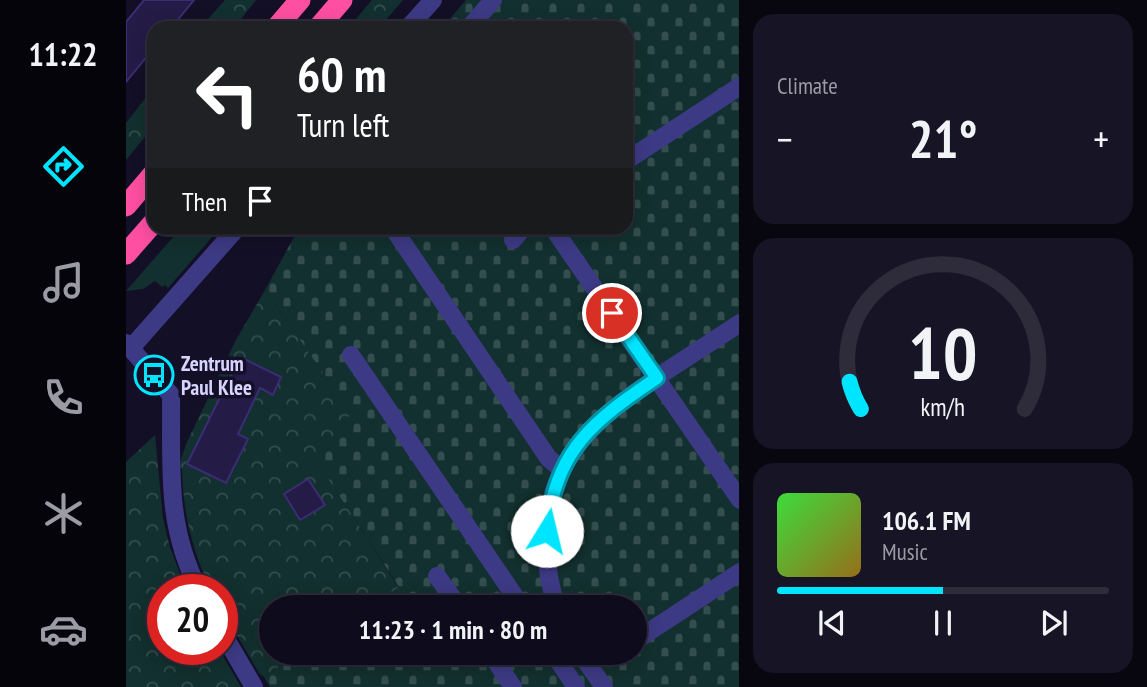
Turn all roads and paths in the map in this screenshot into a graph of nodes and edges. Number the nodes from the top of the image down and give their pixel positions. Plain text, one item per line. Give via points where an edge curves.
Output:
1 (300, 0) edge
2 (342, 0) edge
3 (432, 0) edge
4 (493, 0) edge
5 (282, 21) edge
6 (324, 21) edge
7 (414, 21) edge
8 (475, 21) edge
9 (739, 86) edge
10 (633, 156) edge
11 (147, 181) edge
12 (126, 206) edge
13 (147, 230) edge
14 (231, 235) edge
15 (398, 235) edge
16 (558, 235) edge
17 (126, 254) edge
18 (739, 323) edge
19 (128, 346) edge
20 (351, 355) dead end
21 (657, 378) junction
22 (562, 469) junction
23 (739, 500) edge
24 (739, 572) edge
25 (192, 574) edge
26 (437, 576) dead end
27 (450, 595) edge
28 (514, 595) edge
29 (554, 595) edge
30 (647, 633) edge
31 (238, 660) edge
32 (498, 665) edge
33 (561, 665) edge
34 (600, 665) edge
35 (605, 665) edge
36 (575, 685) edge
37 (254, 687) edge
38 (513, 687) edge
39 (604, 687) edge

1 - 5 highway
2 - 6 highway
3 - 7 street
4 - 8 street
9 - 10 street
11 - 12 highway
13 - 17 highway
14 - 19 street
15 - 22 street via 549,458
16 - 21 street
18 - 21 street
19 - 25 street via 171,395 172,506
20 - 28 street
21 - 22 street via 598,421
21 - 23 street
22 - 29 street via 550,503 547,531
24 - 30 street
26 - 27 street
31 - 37 street
32 - 38 street
33 - 36 street
34 - 36 street
35 - 39 street

